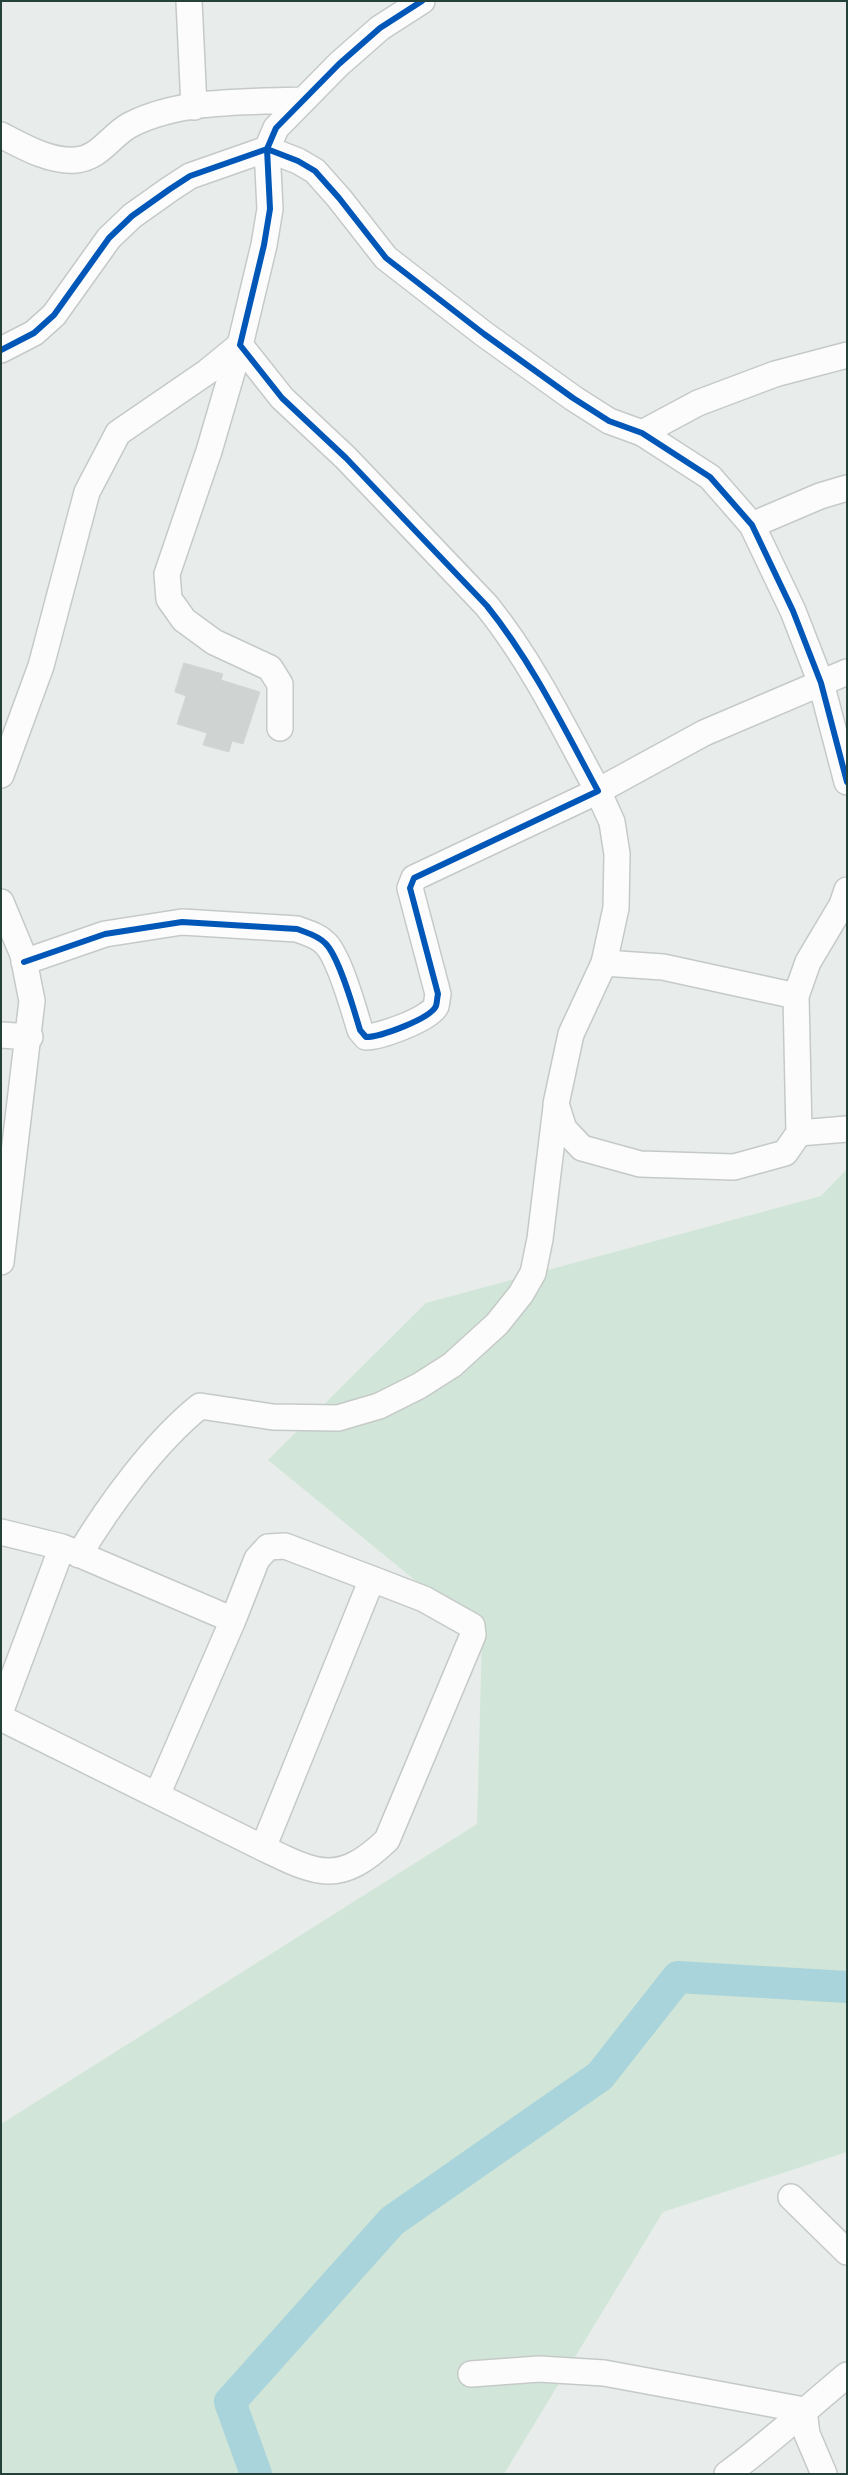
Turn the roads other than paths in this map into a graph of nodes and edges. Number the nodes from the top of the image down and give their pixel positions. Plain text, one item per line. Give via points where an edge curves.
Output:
1 (189, 1) edge
2 (422, 1) edge
3 (303, 100) junction
4 (194, 106) junction
5 (1, 135) edge
6 (267, 149) junction
7 (240, 344) junction
8 (1, 350) edge
9 (844, 363) edge
10 (642, 433) junction
11 (847, 488) edge
12 (752, 525) junction
13 (847, 672) edge
14 (821, 682) junction
15 (280, 728) dead end
16 (1, 775) edge
17 (847, 782) edge
18 (598, 791) junction
19 (1, 902) edge
20 (845, 905) edge
21 (24, 962) junction
22 (604, 963) junction
23 (796, 996) junction
24 (1, 1035) edge
25 (30, 1037) junction
26 (556, 1104) junction
27 (847, 1128) edge
28 (799, 1133) junction
29 (1, 1262) edge
30 (1, 1532) edge
31 (71, 1551) junction
32 (372, 1579) junction
33 (233, 1620) junction
34 (1, 1710) edge
35 (1, 1718) edge
36 (157, 1795) junction
37 (262, 1848) junction
38 (791, 2198) dead end
39 (847, 2252) edge
40 (470, 2374) dead end
41 (847, 2375) edge
42 (804, 2410) junction
43 (727, 2474) edge
44 (824, 2474) edge

1 - 4 street
2 - 3 street via 380,28
3 - 4 street
3 - 6 street via 276,128
4 - 5 street via 129,126 96,154 80,160 61,161
6 - 7 street via 270,209
6 - 8 street via 190,176 132,216 109,238 54,315 34,332
6 - 10 street via 298,161 315,172 386,258 484,334 609,421
7 - 15 street via 209,450 167,574 169,599 184,620 214,642 270,668 280,684
7 - 16 street via 208,372 118,433 87,492 41,666
7 - 18 street via 282,398 346,458 506,630
9 - 10 street via 775,374 698,403
10 - 12 street via 710,477
11 - 12 street
12 - 14 street via 793,611
13 - 14 street
14 - 17 street
14 - 18 street via 704,733
18 - 21 street via 414,878 410,888 438,994 436,1007 427,1015 376,1037 366,1037 360,1030 326,944 297,929 182,922 105,934
18 - 22 street via 612,822 617,854 616,908
19 - 21 street
20 - 23 street via 808,962
21 - 25 street via 32,1001
22 - 23 street via 663,967
22 - 26 street via 571,1034
23 - 28 street
24 - 25 street
25 - 29 street
26 - 28 street via 564,1129 582,1148 640,1164 734,1167 785,1154
26 - 31 street via 533,1273 522,1294 497,1324 452,1365 419,1386 379,1406 338,1418 273,1417 200,1406 184,1418 98,1524
27 - 28 street
30 - 31 street
31 - 33 street
31 - 34 street
32 - 33 street via 286,1546 268,1548 257,1559
32 - 37 street
32 - 37 street via 424,1599 472,1626 473,1635 387,1840 368,1858 350,1868 328,1873 300,1866
33 - 36 street
35 - 36 street
36 - 37 street
38 - 39 street
40 - 42 street via 539,2369 604,2373
41 - 42 street
42 - 43 street via 791,2425
42 - 44 street via 808,2434

